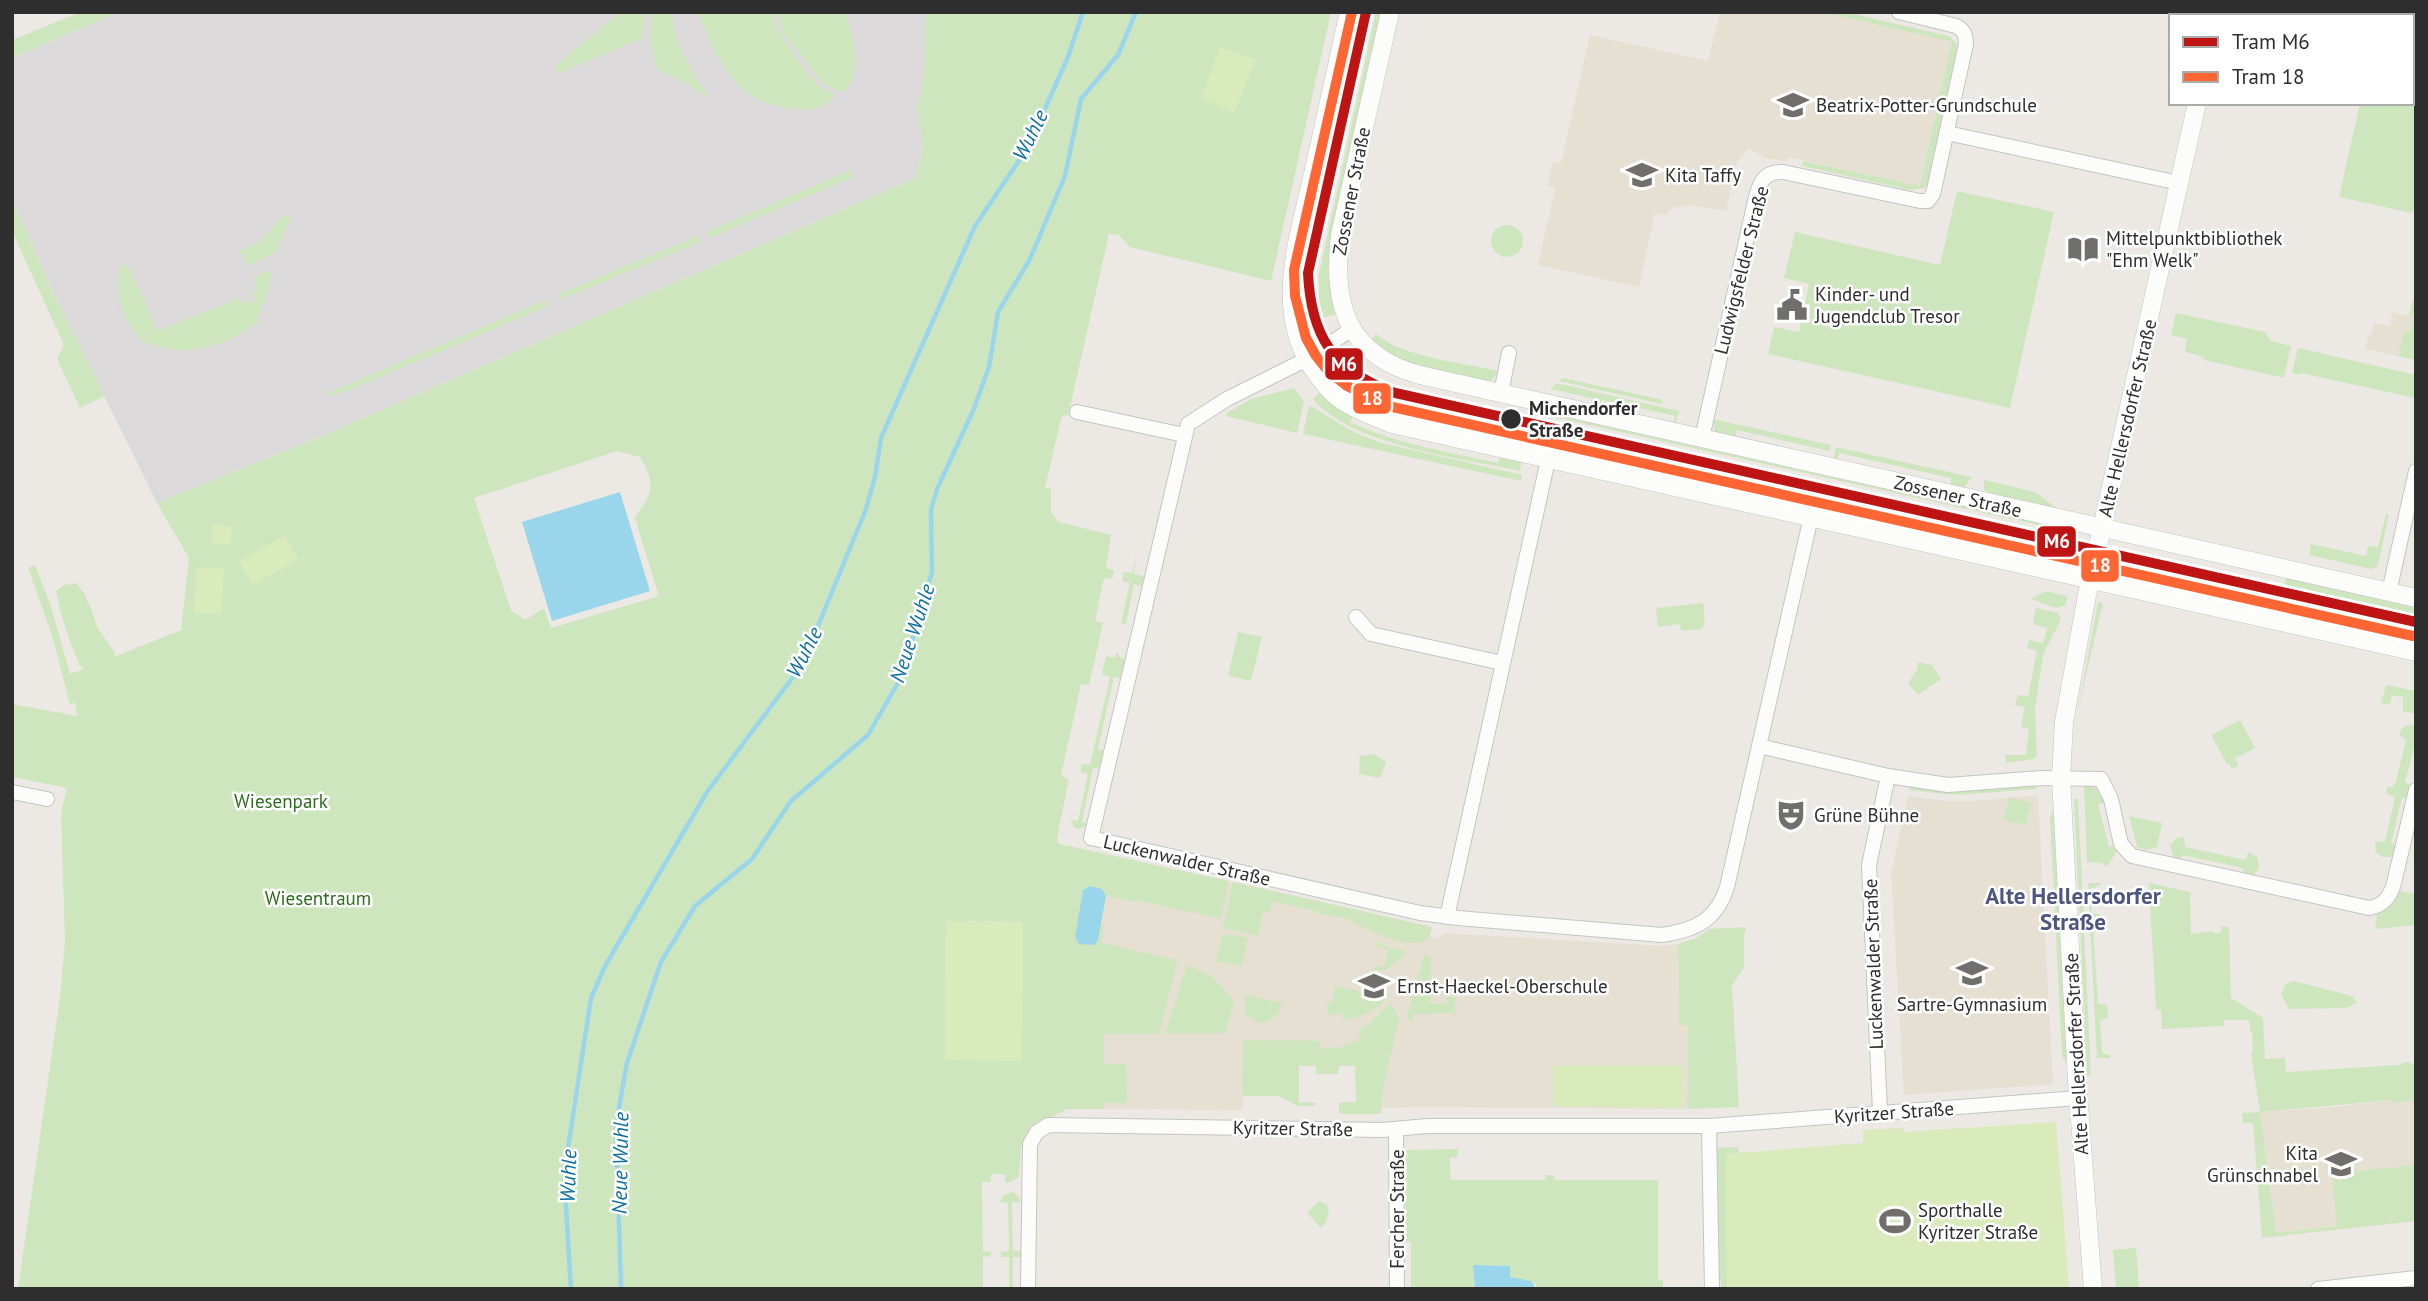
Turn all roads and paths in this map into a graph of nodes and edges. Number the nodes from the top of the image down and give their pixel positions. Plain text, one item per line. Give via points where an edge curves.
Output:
1 (1349, 12) edge
2 (1390, 12) edge
3 (1899, 12) edge
4 (2197, 105) edge
5 (1947, 133) junction
6 (2179, 183) junction
7 (1352, 329) junction
8 (1509, 354) dead end
9 (1307, 359) junction
10 (1501, 393) junction
11 (1077, 412) dead end
12 (1184, 435) junction
13 (1702, 438) junction
14 (1548, 460) junction
15 (2416, 471) edge
16 (1811, 517) junction
17 (2102, 528) junction
18 (2091, 579) junction
19 (2389, 592) junction
20 (2416, 598) edge
21 (1356, 617) dead end
22 (2416, 652) edge
23 (1502, 663) junction
24 (1759, 746) junction
25 (1888, 776) junction
26 (2061, 778) junction
27 (2416, 790) edge
28 (12, 792) edge
29 (47, 799) dead end
30 (1447, 917) junction
31 (2078, 1098) junction
32 (1880, 1112) junction
33 (1709, 1126) junction
34 (1396, 1130) junction
35 (2416, 1278) edge
36 (1028, 1289) edge
37 (1397, 1289) edge
38 (1712, 1289) edge
39 (2093, 1289) edge
40 (2318, 1289) edge

1 - 9 street, Zossener Straße via 1291,287 1293,324
2 - 7 street, Zossener Straße via 1336,263 1337,288
3 - 5 street, Ludwigsfelder Straße via 1964,32 1966,44
4 - 6 street, Alte Hellersdorfer Straße
5 - 6 street
5 - 13 street, Ludwigsfelder Straße via 1928,201 1783,172 1763,177
6 - 17 street, Alte Hellersdorfer Straße
7 - 9 street
7 - 10 street, Zossener Straße via 1376,354 1402,369
8 - 10 street
9 - 12 street via 1227,399 1188,424
9 - 14 street, Zossener Straße via 1341,400 1365,414
10 - 13 street, Zossener Straße
11 - 12 street
12 - 30 street, Luckenwalder Straße via 1091,838
13 - 17 street, Zossener Straße
14 - 16 street, Zossener Straße
14 - 23 street
15 - 19 street
16 - 18 street, Zossener Straße
16 - 24 street, Luckenwalder Straße
17 - 18 street, Alte Hellersdorfer Straße
17 - 19 street, Zossener Straße
18 - 22 street, Zossener Straße
18 - 26 street, Alte Hellersdorfer Straße via 2066,699
19 - 20 street, Zossener Straße
21 - 23 street via 1371,634
23 - 30 street
24 - 25 street
24 - 30 street, Luckenwalder Straße via 1723,900 1704,922 1662,935
25 - 26 street via 1948,785
25 - 32 street, Luckenwalder Straße via 1869,865
26 - 27 street via 2101,779 2111,799 2121,844 2132,856 2369,908 2389,898
26 - 31 street, Alte Hellersdorfer Straße
28 - 29 street
31 - 32 street, Kyritzer Straße
31 - 39 street, Alte Hellersdorfer Straße
32 - 33 street, Kyritzer Straße
33 - 34 street, Kyritzer Straße via 1427,1126
33 - 38 street
34 - 36 street, Kyritzer Straße via 1048,1125 1030,1144
34 - 37 street, Fercher Straße
35 - 40 street

